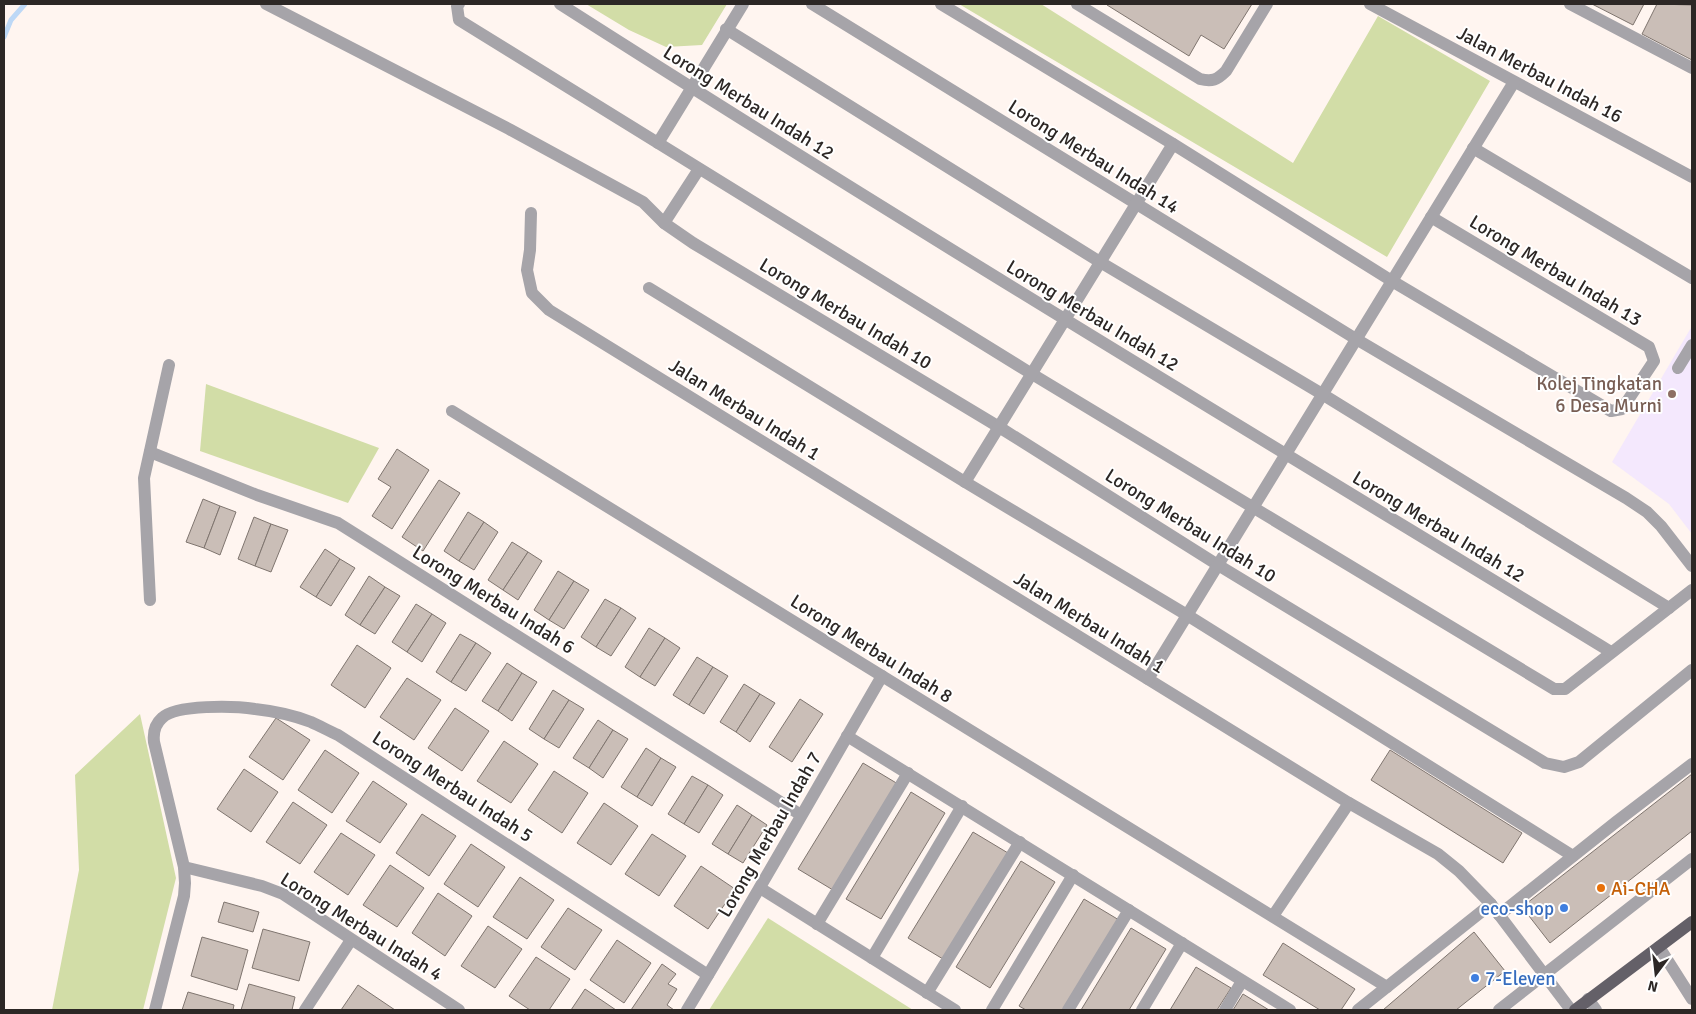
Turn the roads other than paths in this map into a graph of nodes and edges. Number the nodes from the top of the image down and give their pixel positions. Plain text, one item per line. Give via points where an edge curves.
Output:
1 (266, 4) edge
2 (459, 4) edge
3 (560, 4) edge
4 (743, 4) edge
5 (812, 4) edge
6 (940, 4) edge
7 (1077, 4) edge
8 (1267, 4) edge
9 (1370, 4) edge
10 (1570, 4) edge
11 (726, 29) junction
12 (1692, 68) edge
13 (1514, 82) junction
14 (690, 87) junction
15 (658, 143) junction
16 (1173, 144) junction
17 (1473, 148) junction
18 (699, 169) junction
19 (1692, 177) edge
20 (1136, 204) junction
21 (531, 214) dead end
22 (1431, 217) junction
23 (664, 223) junction
24 (1100, 262) junction
25 (1692, 278) edge
26 (1392, 281) junction
27 (649, 288) dead end
28 (1065, 320) junction
29 (1356, 338) junction
30 (1692, 345) edge
31 (170, 365) dead end
32 (1678, 368) dead end
33 (1032, 374) junction
34 (1322, 394) junction
35 (452, 411) dead end
36 (999, 427) junction
37 (150, 452) junction
38 (1286, 454) junction
39 (965, 482) junction
40 (1253, 507) junction
41 (1218, 565) junction
42 (1692, 566) edge
43 (1692, 590) edge
44 (150, 600) dead end
45 (1669, 608) junction
46 (1187, 615) junction
47 (1611, 652) junction
48 (1692, 670) edge
49 (882, 676) junction
50 (1148, 679) junction
51 (847, 736) junction
52 (1692, 764) edge
53 (908, 773) junction
54 (1349, 803) junction
55 (962, 806) junction
56 (801, 815) junction
57 (1020, 842) junction
58 (1573, 856) junction
59 (1692, 859) edge
60 (184, 867) junction
61 (1073, 874) junction
62 (760, 888) junction
63 (1491, 904) junction
64 (1129, 910) junction
65 (1499, 915) junction
66 (1273, 916) junction
67 (1692, 922) edge
68 (817, 924) junction
69 (351, 940) junction
70 (1182, 943) junction
71 (1658, 947) junction
72 (872, 958) junction
73 (708, 975) junction
74 (1544, 975) junction
75 (1242, 981) junction
76 (1387, 988) junction
77 (927, 993) junction
78 (1692, 999) edge
79 (1588, 1000) junction
80 (155, 1010) edge
81 (304, 1010) edge
82 (459, 1010) edge
83 (687, 1010) edge
84 (955, 1010) edge
85 (992, 1010) edge
86 (1068, 1010) edge
87 (1142, 1010) edge
88 (1225, 1010) edge
89 (1290, 1010) edge
90 (1358, 1010) edge
91 (1498, 1010) edge
92 (1571, 1010) edge
93 (1575, 1010) edge
94 (1596, 1010) edge

1 - 23 street, Lorong Merbau Indah 10 via 643,202
2 - 15 street via 460,20
3 - 14 street, Lorong Merbau Indah 12
4 - 11 street
5 - 20 street, Lorong Merbau Indah 14
6 - 16 street
7 - 8 street via 1210,82 1226,71
9 - 13 street, Jalan Merbau Indah 16
10 - 12 street
11 - 14 street
11 - 24 street
13 - 17 street
13 - 19 street, Jalan Merbau Indah 16
14 - 15 street
14 - 28 street, Lorong Merbau Indah 12
15 - 18 street
16 - 20 street
16 - 26 street
17 - 22 street
17 - 25 street
18 - 23 street
18 - 33 street
20 - 24 street
20 - 29 street, Lorong Merbau Indah 14
21 - 50 street, Jalan Merbau Indah 1 via 527,270 532,294 549,310
22 - 26 street
22 - 26 street, Lorong Merbau Indah 13 via 1649,347 1654,361 1622,409 1611,411
23 - 36 street, Lorong Merbau Indah 10
24 - 28 street
24 - 34 street
26 - 29 street
27 - 39 street
28 - 33 street
28 - 38 street, Lorong Merbau Indah 12
29 - 34 street
29 - 42 street, Lorong Merbau Indah 14 via 1647,512
30 - 32 street
31 - 37 street
33 - 36 street
33 - 40 street
34 - 38 street
34 - 45 street
35 - 49 street, Lorong Merbau Indah 8
36 - 39 street
36 - 41 street, Lorong Merbau Indah 10
37 - 44 street via 144,478
37 - 56 street, Lorong Merbau Indah 6 via 338,523
38 - 40 street
38 - 47 street, Lorong Merbau Indah 12
39 - 46 street
40 - 41 street
40 - 47 street via 1554,689 1565,689
41 - 46 street
41 - 48 street, Lorong Merbau Indah 10 via 1545,762 1564,767 1579,762
43 - 45 street
45 - 47 street
46 - 50 street
46 - 58 street
49 - 51 street, Lorong Merbau Indah 7
49 - 66 street, Lorong Merbau Indah 8
50 - 54 street, Jalan Merbau Indah 1
51 - 53 street
51 - 56 street, Lorong Merbau Indah 7
52 - 58 street
53 - 55 street
53 - 68 street
54 - 63 street, Jalan Merbau Indah 1 via 1438,854
54 - 66 street
55 - 57 street
55 - 72 street
56 - 62 street, Lorong Merbau Indah 7
57 - 61 street
57 - 77 street
58 - 65 street
59 - 74 street
60 - 69 street, Lorong Merbau Indah 4 via 283,894
60 - 73 street, Lorong Merbau Indah 5 via 154,742 156,724 172,711 193,708 254,708 279,713 338,735
60 - 80 street via 184,896
61 - 64 street
61 - 85 street
62 - 68 street
62 - 73 street, Lorong Merbau Indah 7
63 - 65 street, Jalan Merbau Indah 1
63 - 76 street
64 - 70 street
64 - 86 street
65 - 74 street, Jalan Merbau Indah 1
66 - 76 street, Lorong Merbau Indah 8
67 - 71 main road
68 - 72 street
69 - 81 street
69 - 82 street, Lorong Merbau Indah 4
70 - 75 street
70 - 87 street
71 - 78 street
71 - 79 main road
72 - 77 street
73 - 83 street, Lorong Merbau Indah 7
74 - 91 street
74 - 92 street, Jalan Merbau Indah 1
75 - 88 street
75 - 89 street
76 - 90 street
77 - 84 street
79 - 93 main road
79 - 94 street

